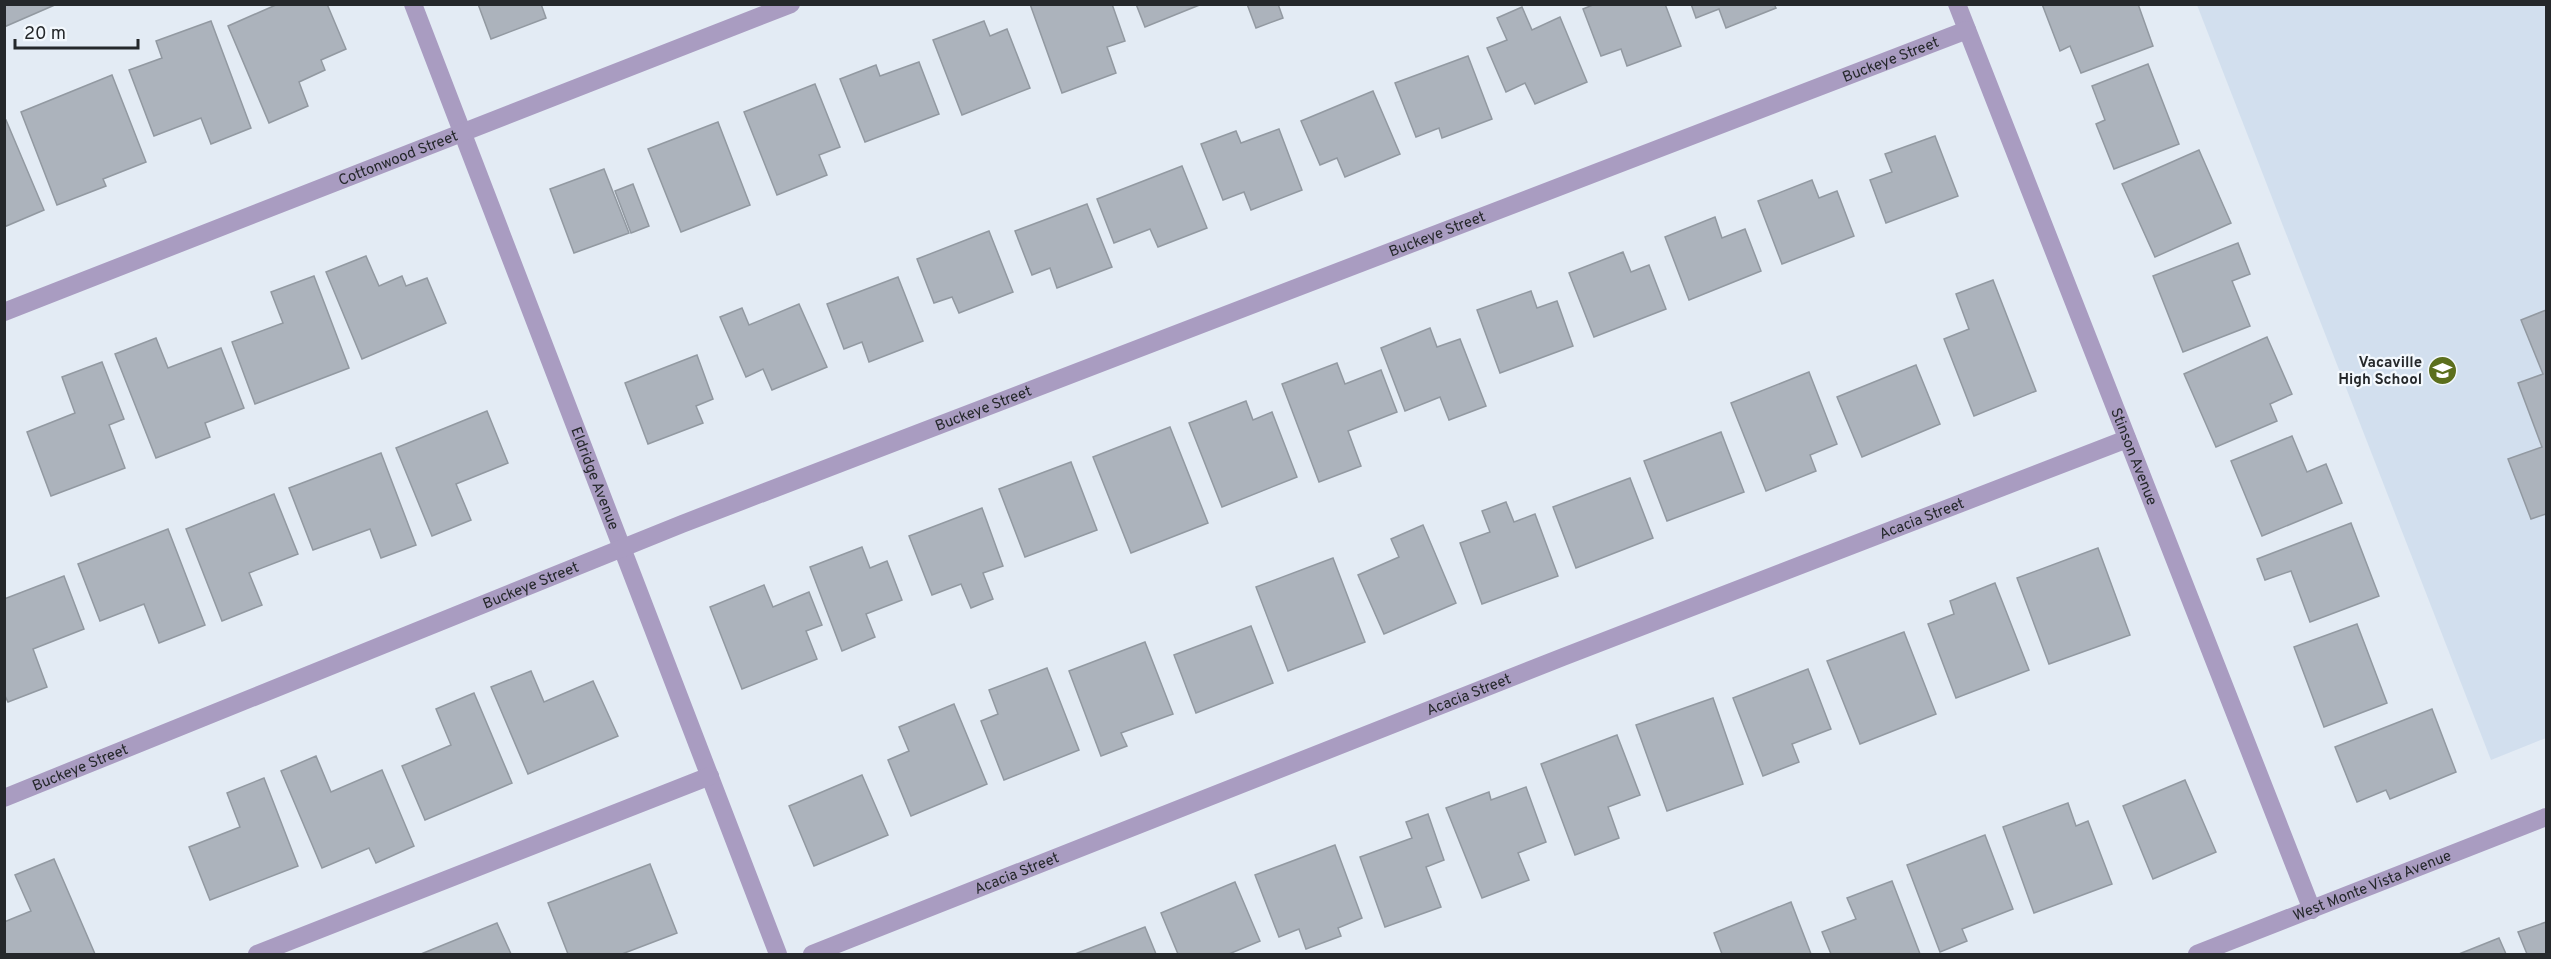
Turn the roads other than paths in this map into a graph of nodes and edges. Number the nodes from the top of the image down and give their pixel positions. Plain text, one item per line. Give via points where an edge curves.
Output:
1 (413, 4) edge
2 (791, 4) edge
3 (1957, 4) edge
4 (1966, 30) junction
5 (462, 132) junction
6 (4, 312) edge
7 (2127, 439) junction
8 (621, 548) junction
9 (710, 776) junction
10 (4, 798) edge
11 (2547, 817) edge
12 (2312, 910) junction
13 (257, 954) edge
14 (778, 954) edge
15 (812, 954) edge
16 (2196, 954) edge

1 - 5 street, Eldridge Avenue
2 - 5 street, Cottonwood Street
3 - 4 street, Stinson Avenue
4 - 7 street, Stinson Avenue
4 - 8 street, Buckeye Street
5 - 6 street, Cottonwood Street
5 - 8 street, Eldridge Avenue
7 - 12 street, Stinson Avenue
7 - 15 street, Acacia Street
8 - 9 street, Eldridge Avenue
8 - 10 street, Buckeye Street
9 - 13 street
9 - 14 street, Eldridge Avenue
11 - 12 street, West Monte Vista Avenue
12 - 16 street, West Monte Vista Avenue

